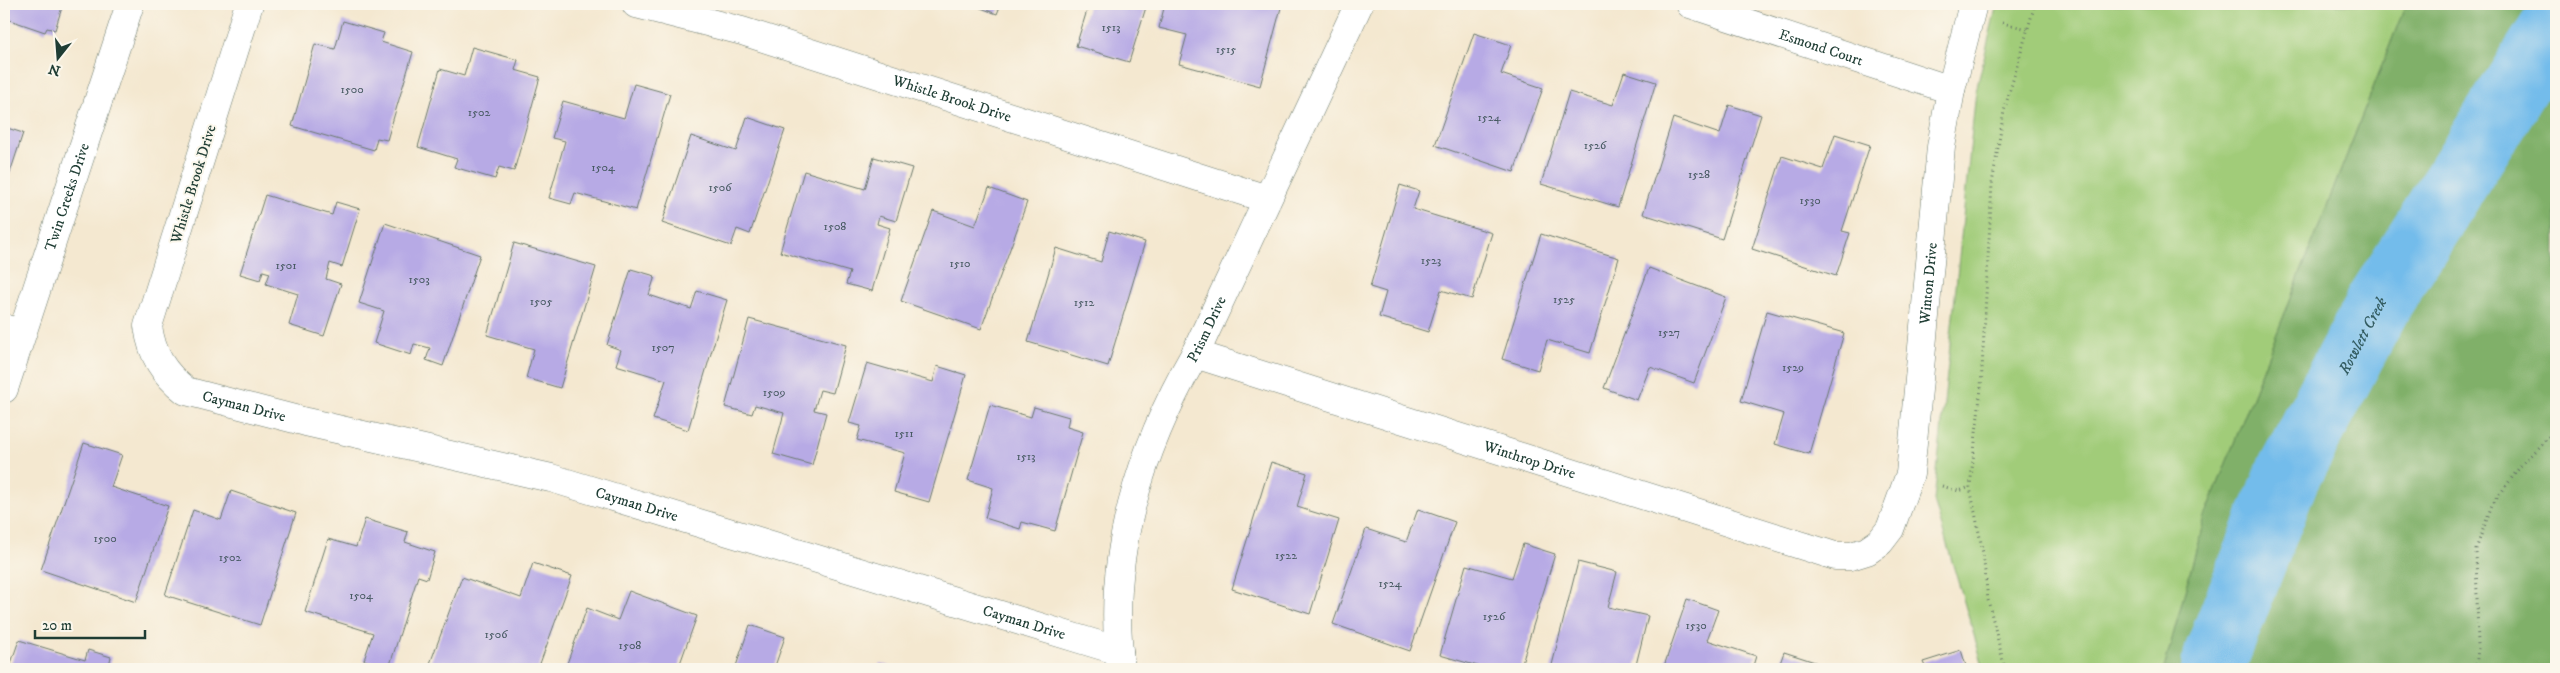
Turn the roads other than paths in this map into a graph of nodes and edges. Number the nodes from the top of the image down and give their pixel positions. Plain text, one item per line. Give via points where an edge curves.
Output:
1 (130, 4) edge
2 (249, 4) edge
3 (636, 4) edge
4 (1359, 4) edge
5 (1690, 4) edge
6 (1973, 4) edge
7 (1951, 90) junction
8 (1267, 199) junction
9 (13, 331) edge
10 (1195, 354) junction
11 (159, 364) joint
12 (4, 389) edge
13 (1867, 551) joint
14 (1120, 660) edge

1 - 9 street, Twin Creeks Drive
2 - 11 street, Whistle Brook Drive via 148,326 151,346
3 - 8 street, Whistle Brook Drive via 742,31
4 - 8 street, Prism Drive
5 - 7 street, Esmond Court
6 - 7 street, Winton Drive
7 - 13 street, Winton Drive via 1941,147 1910,474 1890,529
8 - 10 street, Prism Drive
9 - 12 street, Twin Creeks Drive
10 - 13 street, Winthrop Drive via 1835,556
10 - 14 street, Prism Drive via 1171,397 1142,469 1125,538 1117,594
11 - 14 street, Cayman Drive via 186,391 551,478

